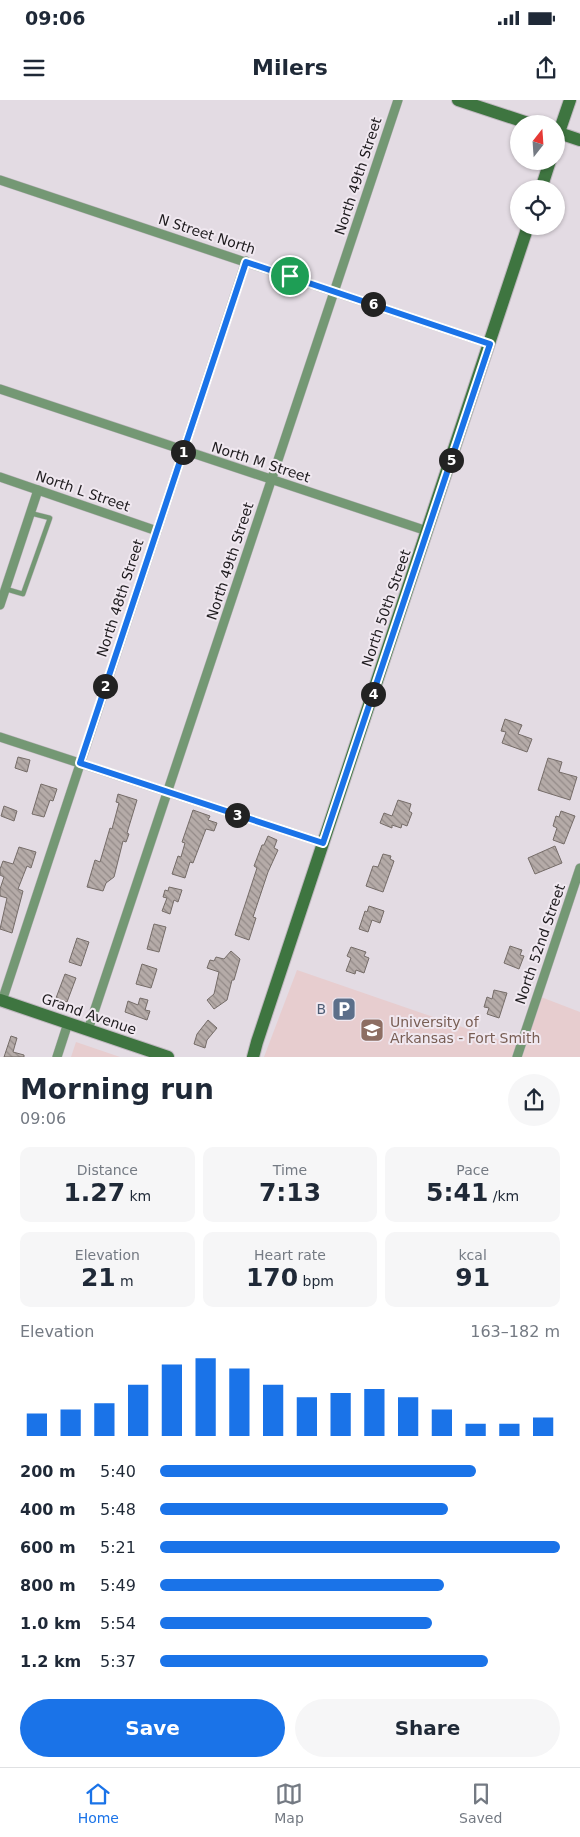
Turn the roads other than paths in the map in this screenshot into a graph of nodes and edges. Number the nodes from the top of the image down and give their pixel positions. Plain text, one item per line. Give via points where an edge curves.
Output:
1 (398, 100) edge
2 (458, 100) edge
3 (570, 100) edge
4 (564, 115) edge
5 (510, 117) edge
6 (565, 137) edge
7 (580, 140) edge
8 (0, 180) edge
9 (525, 235) edge
10 (246, 262) junction
11 (334, 291) junction
12 (490, 344) junction
13 (0, 389) edge
14 (183, 450) junction
15 (0, 477) edge
16 (271, 480) junction
17 (38, 490) junction
18 (30, 513) junction
19 (157, 531) junction
20 (427, 531) junction
21 (6, 589) junction
22 (0, 605) edge
23 (0, 737) edge
24 (80, 763) junction
25 (168, 792) junction
26 (323, 843) junction
27 (580, 868) edge
28 (1, 1001) edge
29 (68, 1023) junction
30 (88, 1030) junction
31 (57, 1057) edge
32 (168, 1057) edge
33 (253, 1057) edge
34 (517, 1057) edge

1 - 11 street, North 49th Street
2 - 5 street
3 - 4 street
6 - 7 street
8 - 10 street, N Street North
9 - 12 street, North 50th Street
10 - 11 street, N Street North
10 - 14 street, North 48th Street
11 - 12 street, N Street North
11 - 16 street, North 49th Street
12 - 20 street, North 50th Street
13 - 14 street, North M Street
14 - 16 street, North M Street
14 - 19 street, North 48th Street
15 - 17 street, North L Street
16 - 20 street, North M Street
16 - 25 street, North 49th Street
17 - 18 street
17 - 19 street, North L Street
18 - 21 street
18 - 21 lane via 50,518 23,594
19 - 24 street, North 48th Street
20 - 26 street, North 50th Street
21 - 22 street
23 - 24 street
24 - 25 street
24 - 28 street, North 48th Street
25 - 26 street
25 - 30 street, North 49th Street
26 - 33 street, North 50th Street
27 - 34 street, North 52nd Street
28 - 29 street, Grand Avenue
29 - 30 street, Grand Avenue
29 - 31 street
30 - 32 street, Grand Avenue

